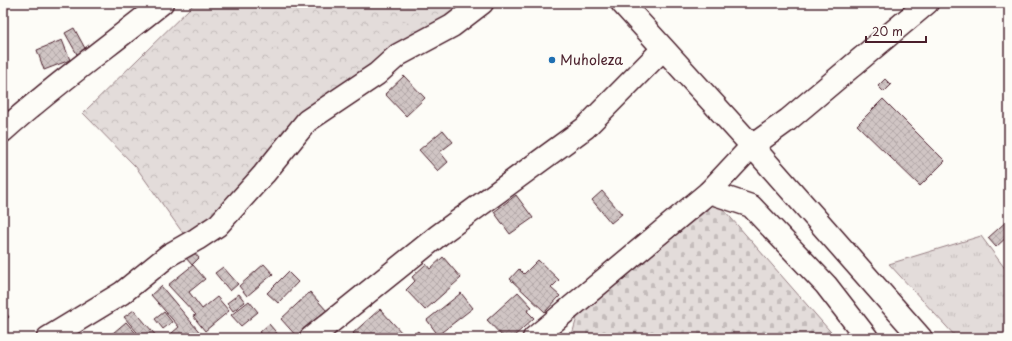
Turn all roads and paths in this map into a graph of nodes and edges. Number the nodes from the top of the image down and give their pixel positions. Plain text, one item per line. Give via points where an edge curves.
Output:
1 (162, 3) edge
2 (482, 3) edge
3 (622, 3) edge
4 (927, 3) edge
5 (663, 49) junction
6 (3, 131) edge
7 (752, 146) junction
8 (709, 192) junction
9 (48, 338) edge
10 (311, 338) edge
11 (534, 338) edge
12 (866, 338) edge
13 (922, 338) edge

1 - 6 main road via 110,46 40,97
2 - 9 main road via 452,26 398,55 377,74 307,121 218,225 169,255 122,293
3 - 5 main road
4 - 7 main road via 788,120
5 - 7 main road
5 - 10 main road via 585,128 439,235
7 - 8 main road
7 - 13 main road
8 - 11 main road
8 - 12 main road via 751,206 826,285

